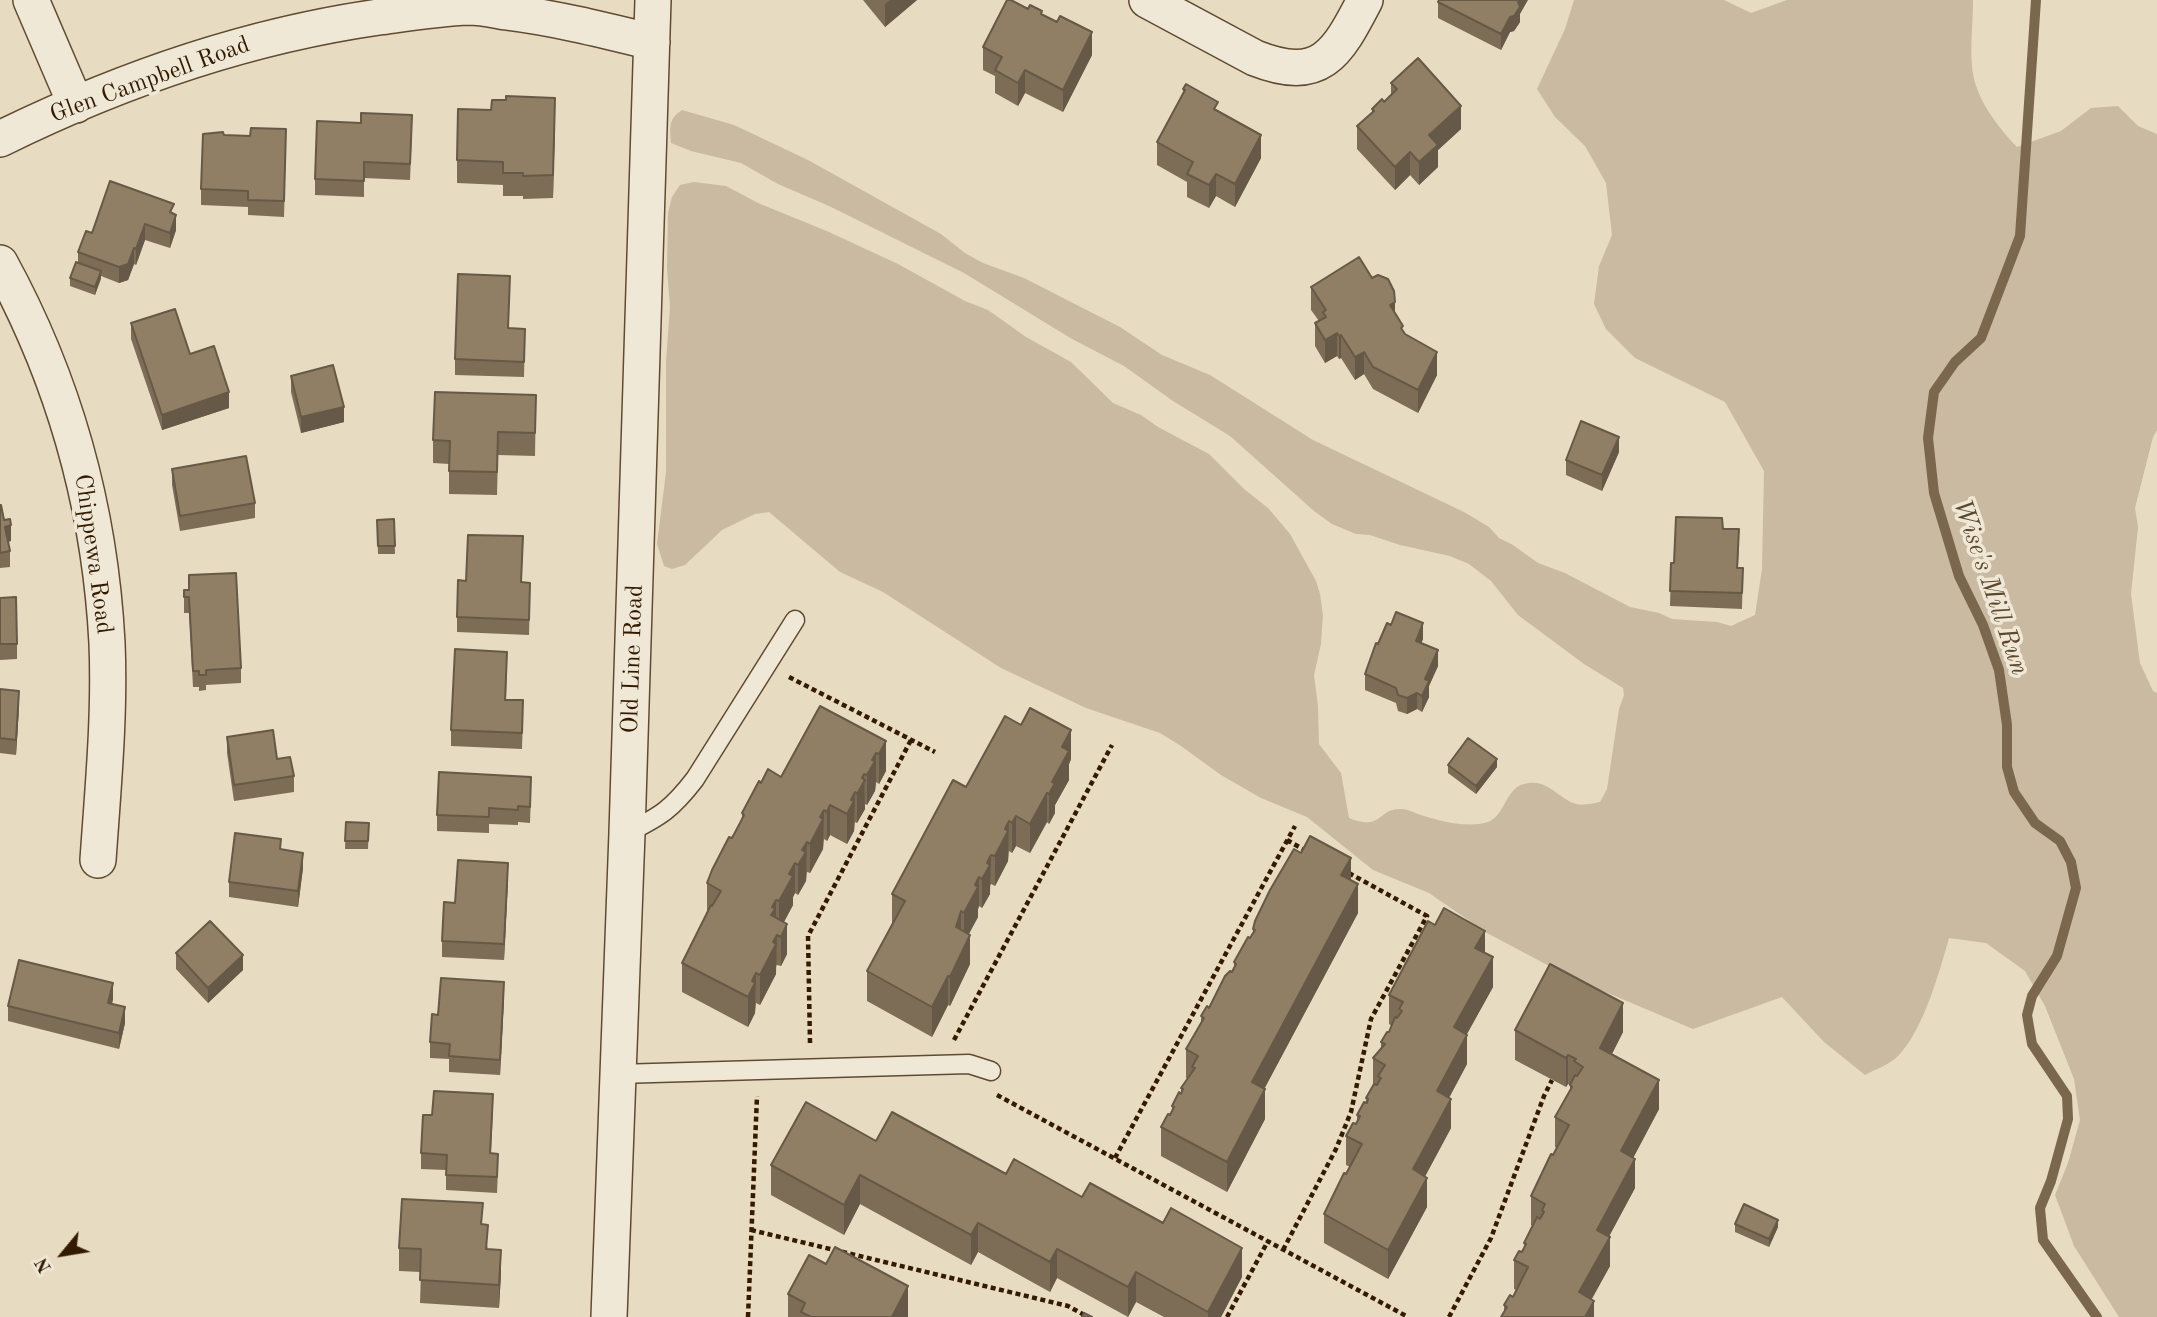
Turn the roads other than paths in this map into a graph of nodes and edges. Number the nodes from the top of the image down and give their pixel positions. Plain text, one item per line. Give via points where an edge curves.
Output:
1 (31, 0) edge
2 (653, 0) edge
3 (1147, 0) edge
4 (1365, 0) edge
5 (477, 4) edge
6 (652, 42) junction
7 (76, 105) junction
8 (0, 139) edge
9 (0, 263) edge
10 (795, 620) dead end
11 (627, 833) junction
12 (98, 860) dead end
13 (991, 1070) dead end
14 (618, 1074) junction
15 (609, 1317) edge

1 - 7 street
2 - 6 street, Old Line Road
3 - 4 street via 1255,58 1292,68 1328,59
5 - 6 street, Glen Campbell Road
5 - 7 street, Glen Campbell Road via 360,20 251,42
6 - 11 street, Old Line Road
7 - 8 street, Glen Campbell Road
9 - 12 street, Chippewa Road via 60,394 93,523 107,645
10 - 11 lane via 678,802
11 - 14 street, Old Line Road
13 - 14 lane via 969,1064
14 - 15 street, Old Line Road

